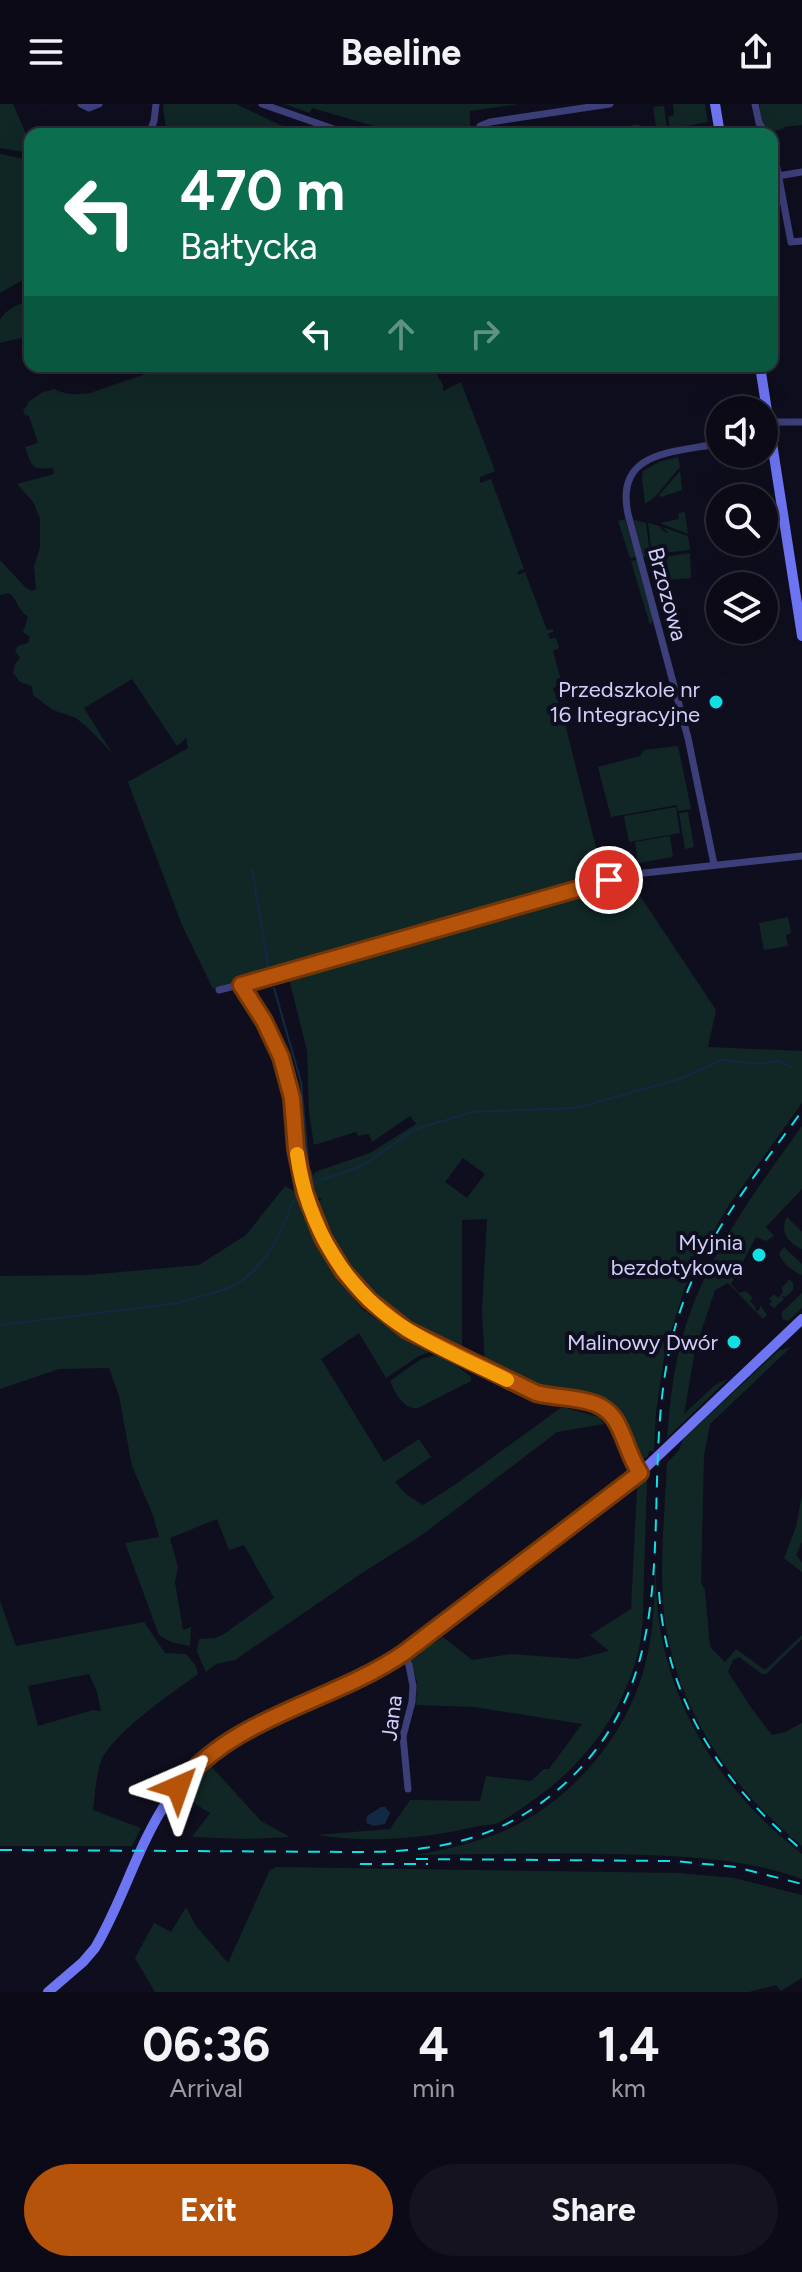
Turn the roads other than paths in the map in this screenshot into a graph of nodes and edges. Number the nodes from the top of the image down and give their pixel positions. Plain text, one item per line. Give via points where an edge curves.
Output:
1 (81, 104) edge
2 (99, 104) edge
3 (156, 104) edge
4 (262, 104) edge
5 (610, 104) edge
6 (715, 104) edge
7 (755, 104) edge
8 (151, 128) edge
9 (331, 128) edge
10 (479, 128) edge
11 (719, 128) edge
12 (762, 128) edge
13 (802, 172) edge
14 (778, 176) edge
15 (778, 189) edge
16 (802, 241) edge
17 (761, 372) edge
18 (764, 396) edge
19 (802, 422) edge
20 (778, 425) edge
21 (706, 445) edge
22 (775, 468) edge
23 (802, 636) edge
24 (802, 856) edge
25 (714, 864) junction
26 (241, 985) junction
27 (219, 990) dead end
28 (802, 1319) edge
29 (640, 1473) junction
30 (404, 1653) junction
31 (408, 1789) dead end
32 (48, 1992) edge

1 - 2 street
3 - 8 street
4 - 9 street
5 - 10 street
6 - 11 street
7 - 12 street
13 - 14 street
15 - 16 street via 791,242
17 - 18 street
19 - 20 street
21 - 25 street, Brzozowa via 649,458 633,474 626,497 688,738
22 - 23 street
24 - 25 street
25 - 26 street via 626,875
26 - 27 street
26 - 29 street via 281,1057 305,1193 343,1271 386,1315 422,1338 536,1393 599,1405 618,1424
28 - 29 street
29 - 30 street
30 - 31 street, Jana via 413,1686 403,1736
30 - 32 street via 369,1675 239,1733 202,1760 157,1818 95,1948

